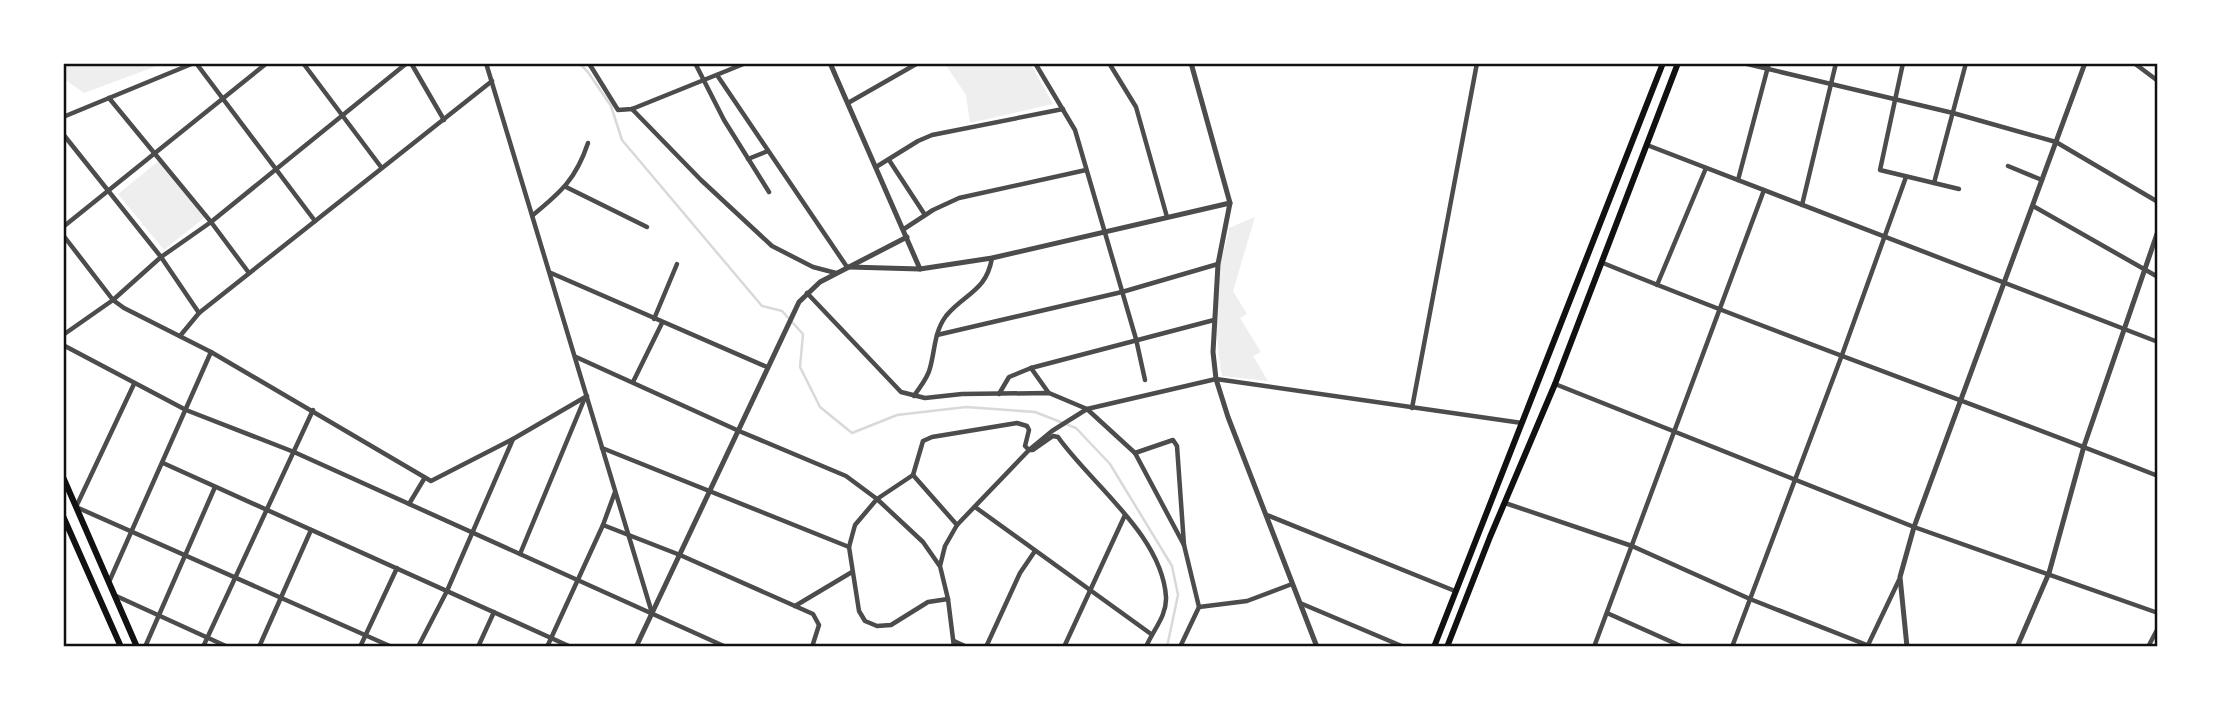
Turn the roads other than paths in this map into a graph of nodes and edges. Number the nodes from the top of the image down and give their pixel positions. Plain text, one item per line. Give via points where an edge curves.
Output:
1 (195, 63) edge
2 (267, 63) edge
3 (303, 63) edge
4 (409, 63) edge
5 (486, 63) edge
6 (592, 63) edge
7 (695, 63) edge
8 (746, 63) edge
9 (830, 63) edge
10 (918, 63) edge
11 (1035, 63) edge
12 (1109, 63) edge
13 (1191, 63) edge
14 (1477, 63) edge
15 (1663, 63) edge
16 (1678, 63) edge
17 (1743, 63) edge
18 (1836, 63) edge
19 (1903, 63) edge
20 (1966, 63) edge
21 (2085, 63) edge
22 (2134, 63) edge
23 (1768, 66) edge
24 (717, 75) junction
25 (492, 81) junction
26 (702, 81) junction
27 (2158, 81) edge
28 (1831, 83) junction
29 (109, 98) junction
30 (223, 98) junction
31 (1895, 99) junction
32 (848, 103) junction
33 (632, 109) junction
34 (1063, 109) junction
35 (1953, 113) junction
36 (342, 114) junction
37 (63, 117) edge
38 (444, 120) junction
39 (63, 134) edge
40 (2056, 142) junction
41 (588, 143) dead end
42 (1647, 145) junction
43 (768, 151) junction
44 (156, 153) junction
45 (748, 159) junction
46 (889, 160) junction
47 (2008, 166) dead end
48 (381, 167) junction
49 (876, 167) junction
50 (1706, 168) junction
51 (274, 169) junction
52 (1086, 170) junction
53 (1906, 177) junction
54 (1738, 180) junction
55 (2042, 180) junction
56 (1934, 183) junction
57 (566, 187) junction
58 (1959, 189) dead end
59 (1764, 190) junction
60 (108, 191) junction
61 (769, 192) dead end
62 (2158, 202) edge
63 (1230, 203) junction
64 (1802, 205) junction
65 (2033, 206) junction
66 (533, 215) junction
67 (925, 215) junction
68 (1167, 217) junction
69 (315, 221) junction
70 (211, 222) junction
71 (63, 227) edge
72 (647, 227) dead end
73 (904, 229) junction
74 (2158, 231) edge
75 (1104, 232) junction
76 (63, 235) edge
77 (1884, 236) junction
78 (907, 237) junction
79 (161, 257) junction
80 (992, 258) junction
81 (1603, 263) junction
82 (677, 264) dead end
83 (1218, 264) junction
84 (847, 267) junction
85 (920, 269) junction
86 (2145, 270) junction
87 (249, 273) junction
88 (550, 273) junction
89 (836, 273) junction
90 (2158, 277) edge
91 (2004, 283) junction
92 (1657, 285) junction
93 (1122, 292) junction
94 (807, 293) junction
95 (113, 300) junction
96 (1718, 310) junction
97 (199, 313) junction
98 (654, 319) junction
99 (1214, 320) junction
100 (662, 323) junction
101 (2123, 328) junction
102 (63, 335) edge
103 (180, 335) junction
104 (937, 335) junction
105 (1136, 339) junction
106 (2158, 342) edge
107 (63, 345) edge
108 (211, 352) junction
109 (1842, 355) junction
110 (575, 357) junction
111 (767, 367) junction
112 (1031, 368) junction
113 (1216, 379) junction
114 (1145, 380) dead end
115 (633, 382) junction
116 (134, 384) junction
117 (1555, 384) junction
118 (1049, 393) junction
119 (999, 394) junction
120 (914, 396) junction
121 (586, 397) junction
122 (1961, 399) junction
123 (1412, 408) junction
124 (1087, 409) junction
125 (186, 410) junction
126 (313, 410) junction
127 (1523, 424) junction
128 (1675, 430) junction
129 (738, 431) junction
130 (513, 439) junction
131 (2084, 446) junction
132 (602, 448) junction
133 (1029, 450) junction
134 (2158, 451) edge
135 (294, 452) junction
136 (1135, 453) junction
137 (2158, 460) edge
138 (163, 463) junction
139 (913, 475) junction
140 (2158, 476) edge
141 (63, 477) edge
142 (1796, 478) junction
143 (424, 479) junction
144 (215, 486) junction
145 (615, 491) junction
146 (711, 492) junction
147 (877, 499) junction
148 (1505, 503) junction
149 (409, 504) junction
150 (76, 507) junction
151 (975, 507) junction
152 (267, 510) junction
153 (1266, 514) junction
154 (1125, 515) junction
155 (63, 516) edge
156 (603, 525) junction
157 (957, 525) junction
158 (1914, 527) junction
159 (133, 530) junction
160 (311, 530) junction
161 (472, 533) junction
162 (629, 536) junction
163 (1184, 545) junction
164 (1632, 546) junction
165 (849, 547) junction
166 (1035, 551) junction
167 (520, 554) junction
168 (186, 555) junction
169 (680, 555) junction
170 (940, 566) junction
171 (397, 568) junction
172 (852, 572) junction
173 (2049, 573) junction
174 (236, 577) junction
175 (1900, 577) junction
176 (578, 580) junction
177 (109, 583) junction
178 (1292, 584) junction
179 (447, 591) junction
180 (1091, 591) junction
181 (1455, 591) junction
182 (114, 595) junction
183 (281, 598) junction
184 (948, 599) junction
185 (1750, 599) junction
186 (1300, 603) junction
187 (794, 606) junction
188 (1199, 607) junction
189 (494, 612) junction
190 (1607, 613) junction
191 (2158, 613) edge
192 (652, 614) junction
193 (160, 616) junction
194 (2158, 628) edge
195 (366, 635) junction
196 (1151, 635) junction
197 (208, 637) junction
198 (551, 638) junction
199 (954, 640) junction
200 (1870, 646) edge
201 (121, 647) edge
202 (136, 647) edge
203 (145, 647) edge
204 (204, 647) edge
205 (228, 647) edge
206 (259, 647) edge
207 (360, 647) edge
208 (392, 647) edge
209 (418, 647) edge
210 (478, 647) edge
211 (547, 647) edge
212 (571, 647) edge
213 (636, 647) edge
214 (726, 647) edge
215 (813, 647) edge
216 (954, 647) edge
217 (967, 647) edge
218 (986, 647) edge
219 (1064, 647) edge
220 (1146, 647) edge
221 (1180, 647) edge
222 (1317, 647) edge
223 (1404, 647) edge
224 (1434, 647) edge
225 (1447, 647) edge
226 (1594, 647) edge
227 (1683, 647) edge
228 (1732, 647) edge
229 (1908, 647) edge
230 (2017, 647) edge
231 (2148, 647) edge

1 - 29 street
1 - 30 street
2 - 30 street
3 - 36 street
4 - 36 street
4 - 38 street
5 - 25 street
6 - 33 street via 618,110
7 - 26 street
8 - 24 street
9 - 32 street
10 - 32 street
11 - 34 street
12 - 68 street via 1136,107
13 - 63 street
14 - 123 street
15 - 127 main road
16 - 42 main road
17 - 23 street
18 - 28 street
19 - 31 street
20 - 35 street
21 - 40 street
22 - 27 street
23 - 28 street
23 - 54 street
24 - 26 street
24 - 43 street
25 - 38 street
25 - 66 street
26 - 33 street
26 - 45 street
28 - 31 street
28 - 64 street
29 - 37 street
29 - 44 street
30 - 44 street
30 - 51 street
31 - 35 street
31 - 53 street via 1880,170
32 - 49 street
33 - 89 street via 772,246
34 - 46 street via 932,135
34 - 52 street via 1075,130
35 - 40 street
35 - 56 street
36 - 48 street
36 - 51 street
38 - 48 street
39 - 60 street
40 - 55 street
40 - 62 street
41 - 57 street
42 - 50 street
42 - 81 main road
43 - 45 street
43 - 84 street
44 - 60 street
44 - 70 street
45 - 61 street
46 - 49 street
46 - 67 street
47 - 55 street
48 - 69 street
49 - 73 street
50 - 54 street
50 - 92 street
51 - 69 street
51 - 70 street
52 - 67 street via 958,198
52 - 75 street
53 - 56 street
53 - 77 street
54 - 59 street
55 - 65 street
56 - 58 street
57 - 66 street
57 - 72 street
59 - 64 street
59 - 96 street
60 - 71 street
60 - 79 street
63 - 68 street
63 - 83 street
64 - 77 street
65 - 86 street
65 - 91 street
66 - 88 street
67 - 73 street
68 - 75 street
69 - 87 street
70 - 79 street
70 - 87 street
73 - 78 street
74 - 86 street
75 - 80 street
75 - 93 street
76 - 95 street
77 - 91 street
77 - 109 street
78 - 84 street
78 - 85 street
79 - 95 street
79 - 97 street
80 - 85 street
80 - 104 street via 985,281 947,316
81 - 92 street
81 - 117 main road
82 - 98 street
83 - 93 street
83 - 99 street
84 - 85 street
84 - 89 street
86 - 90 street
86 - 101 street
87 - 97 street
88 - 98 street
88 - 110 street
89 - 94 street
91 - 101 street
91 - 122 street
92 - 96 street
93 - 104 street
93 - 105 street
94 - 111 street via 792,313
94 - 120 street via 894,386
95 - 102 street
95 - 103 street
96 - 109 street
96 - 128 street
97 - 103 street
98 - 100 street
99 - 105 street
99 - 113 street
100 - 111 street
100 - 115 street
101 - 106 street
101 - 131 street
103 - 108 street
104 - 120 street via 930,372
105 - 112 street
105 - 114 street
107 - 116 street
108 - 125 street
108 - 126 street
109 - 122 street
109 - 142 street
110 - 115 street
110 - 121 street
111 - 129 street
112 - 118 street
112 - 119 street via 1009,377
113 - 123 street
113 - 124 street
113 - 153 street
115 - 129 street
116 - 125 street
116 - 150 street
117 - 128 street
117 - 148 main road
118 - 119 street
118 - 124 street
119 - 120 street
121 - 130 street
121 - 132 street
121 - 167 street
122 - 131 street
122 - 158 street
123 - 127 street
124 - 133 street
124 - 136 street
125 - 135 street
125 - 138 street
126 - 135 street
126 - 143 street
127 - 181 main road
128 - 142 street
128 - 164 street
129 - 146 street
129 - 147 street via 846,476
130 - 143 street via 440,478
130 - 161 street
131 - 140 street
131 - 173 street
132 - 145 street
132 - 146 street
133 - 139 street via 1025,446 1029,430 1017,423 932,437 923,441
133 - 151 street
133 - 154 street via 1058,437
134 - 137 street
135 - 149 street
135 - 152 street
136 - 163 street
136 - 163 street via 1173,440 1177,446
138 - 144 street
138 - 159 street
139 - 147 street
139 - 157 street
141 - 150 main road
142 - 158 street
142 - 185 street
143 - 149 street
144 - 152 street
144 - 168 street
145 - 156 street
145 - 162 street
146 - 165 street
146 - 169 street
147 - 165 street via 855,525
147 - 170 street via 923,542
148 - 164 street
148 - 225 main road
149 - 161 street
150 - 159 street
150 - 177 main road
151 - 157 street
151 - 166 street
152 - 160 street
152 - 174 street
153 - 178 street
153 - 181 street
154 - 180 street
154 - 196 street via 1149,548 1166,597 1161,620
155 - 201 main road
156 - 162 street
156 - 176 street
157 - 170 street
158 - 173 street
158 - 175 street
159 - 168 street
159 - 177 street
160 - 171 street
160 - 183 street
161 - 167 street
161 - 179 street
162 - 169 street
162 - 192 street
163 - 188 street
164 - 185 street
164 - 190 street
165 - 172 street
166 - 180 street
166 - 218 street
167 - 176 street
168 - 174 street
168 - 193 street
169 - 187 street
169 - 192 street
170 - 184 street
171 - 179 street
171 - 195 street
172 - 184 street via 859,611 865,621 877,626 891,625 928,602
172 - 187 street
173 - 191 street
173 - 230 street
174 - 183 street
174 - 197 street
175 - 200 street
175 - 229 street
176 - 192 street
176 - 198 street
177 - 182 main road
178 - 186 street
178 - 188 street via 1247,601
179 - 189 street
179 - 209 street
180 - 196 street
180 - 219 street
181 - 224 main road
182 - 193 street
182 - 202 main road
183 - 195 street
183 - 206 street
184 - 199 street
185 - 200 street
185 - 228 street
186 - 222 street
186 - 223 street
187 - 215 street via 813,614 819,625
188 - 221 street
189 - 198 street
189 - 210 street
190 - 226 street
190 - 227 street
192 - 213 street
192 - 214 street
193 - 197 street
193 - 203 street
194 - 231 street
195 - 207 street
195 - 208 street
196 - 220 street
197 - 204 street
197 - 205 street
198 - 211 street
198 - 212 street
199 - 216 street
199 - 217 street

